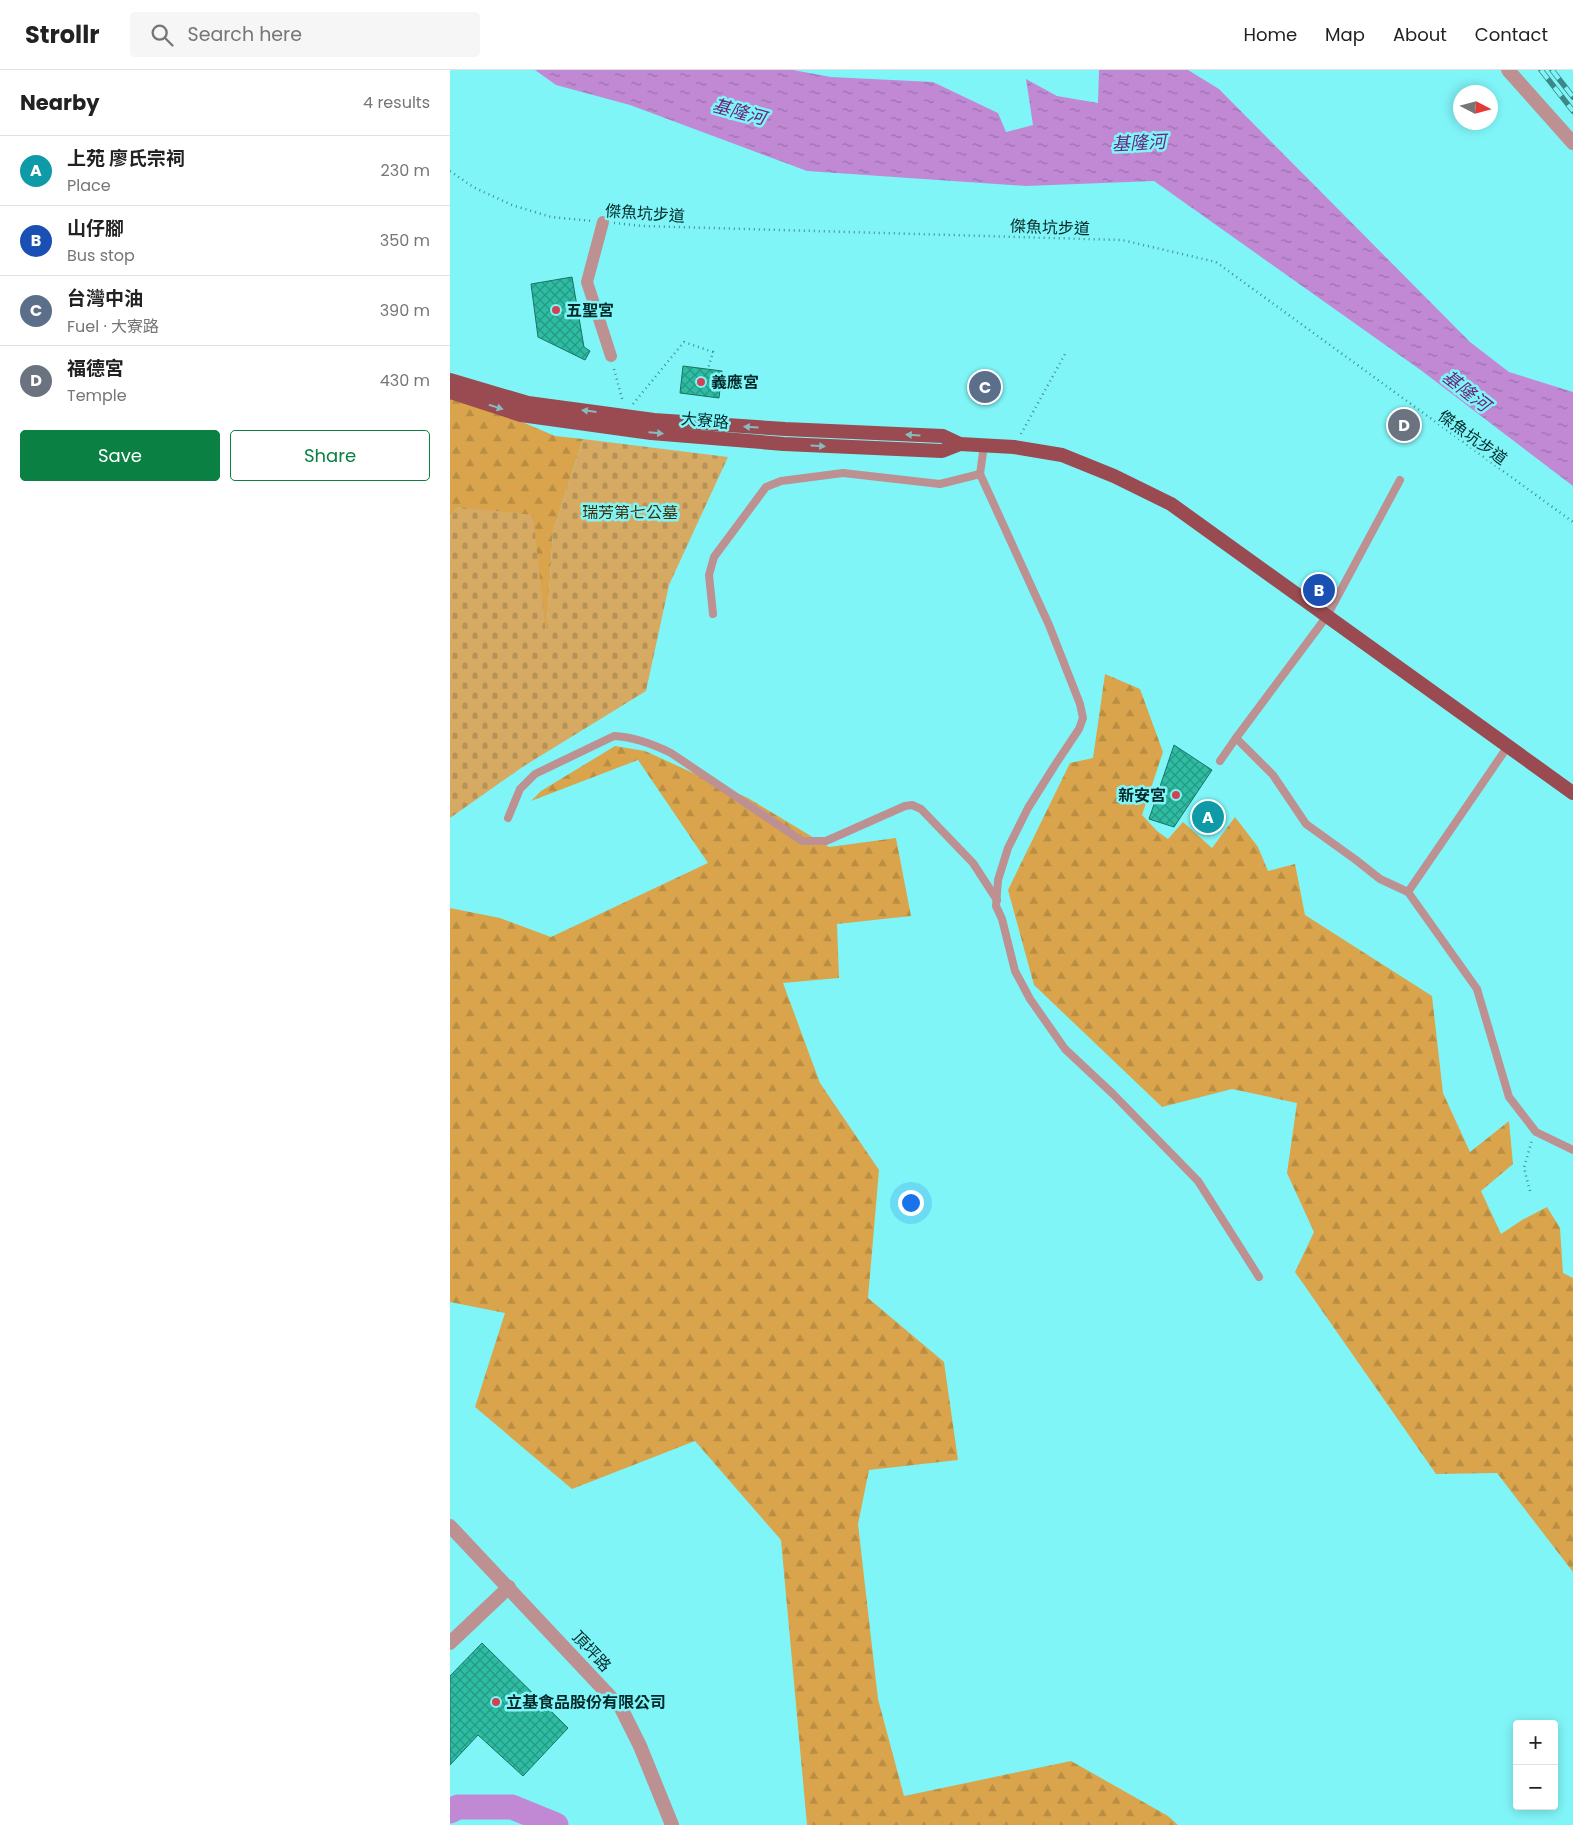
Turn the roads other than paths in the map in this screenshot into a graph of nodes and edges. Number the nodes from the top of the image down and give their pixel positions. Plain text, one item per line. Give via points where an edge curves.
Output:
1 (1508, 70) edge
2 (1573, 143) edge
3 (603, 222) road end
4 (610, 356) road end
5 (450, 380) edge
6 (450, 392) edge
7 (960, 444) junction
8 (990, 446) junction
9 (980, 474) junction
10 (1400, 480) dead end
11 (713, 614) dead end
12 (1326, 616) junction
13 (1236, 738) junction
14 (1508, 746) junction
15 (1220, 761) dead end
16 (1573, 793) edge
17 (508, 818) dead end
18 (1408, 892) junction
19 (997, 900) junction
20 (1573, 1150) edge
21 (1258, 1276) dead end
22 (450, 1526) edge
23 (509, 1587) junction
24 (450, 1642) edge
25 (672, 1825) edge

1 - 2 street
3 - 4 street via 587,282
7 -> 5 main road, 大寮路 via 943,436 654,420 528,403
6 -> 7 main road, 大寮路 via 521,415 651,433 942,452
7 - 8 main road, 大寮路
8 - 9 lane
8 - 12 main road, 大寮路 via 1062,455 1171,504
9 - 11 lane via 940,484 843,473 781,481 766,487 714,557 709,575
9 - 19 lane via 1049,625 1080,704 1082,718 1079,729 1032,801 1008,848 998,880
10 - 12 lane
12 - 13 lane
12 - 14 main road, 大寮路
13 - 15 lane
13 - 18 lane via 1273,775 1306,824 1380,879
14 - 16 main road, 大寮路
14 - 18 lane
17 - 19 lane via 520,789 535,774 614,736 625,736 671,753 802,841 826,841 912,805 921,809 974,863
18 - 20 lane via 1477,988 1509,1097 1536,1132
19 - 21 lane via 1015,971 1060,1042 1198,1181
22 - 23 street, 頂坪路
23 - 24 street
23 - 25 street, 頂坪路 via 621,1708

